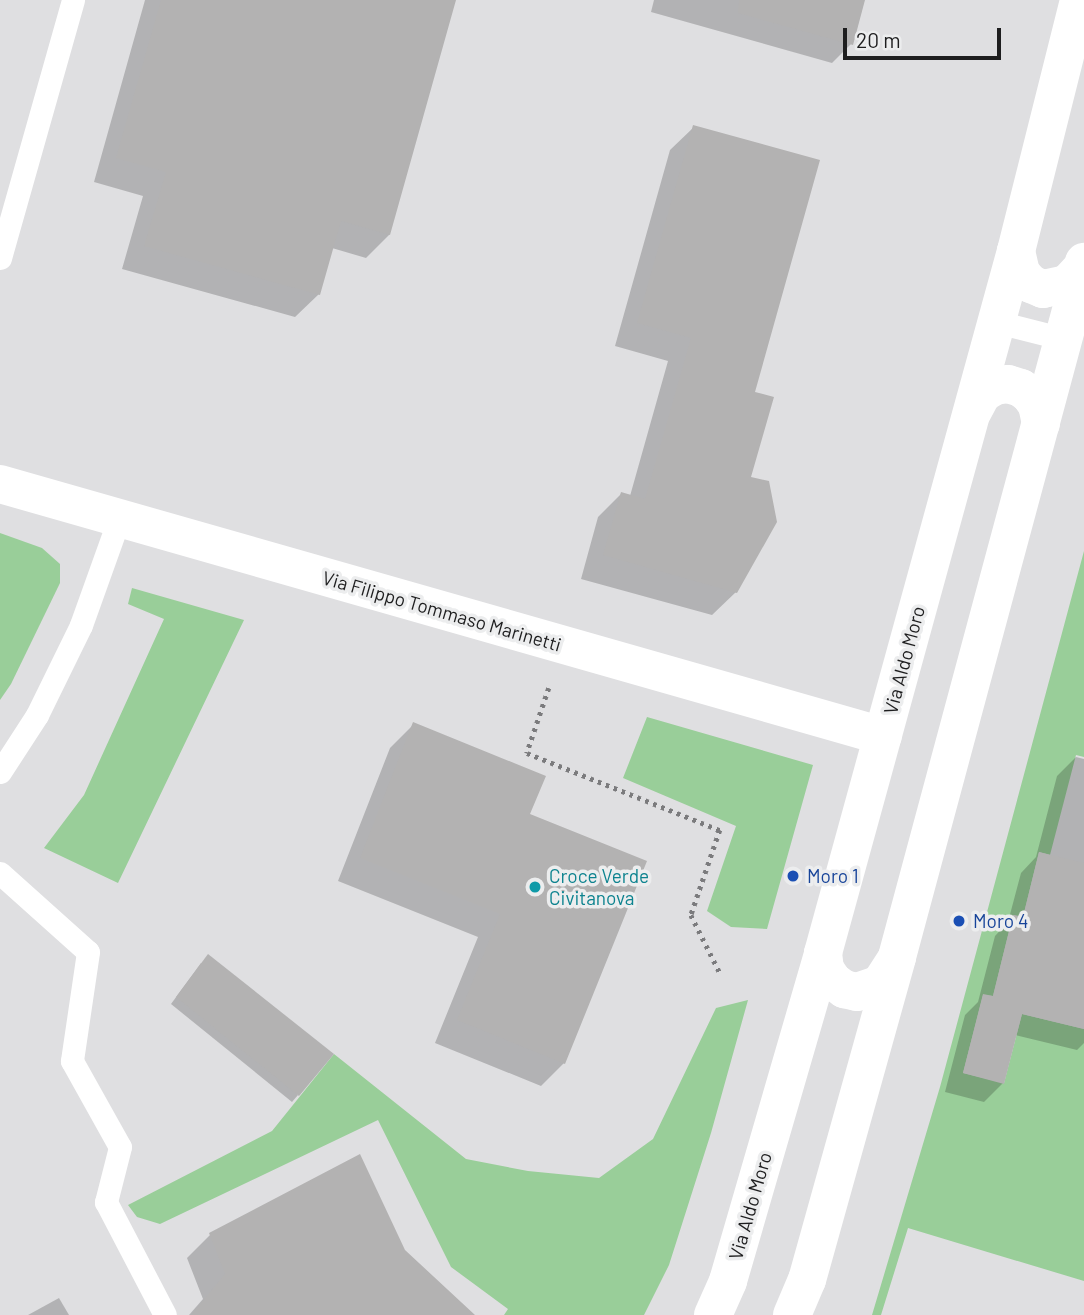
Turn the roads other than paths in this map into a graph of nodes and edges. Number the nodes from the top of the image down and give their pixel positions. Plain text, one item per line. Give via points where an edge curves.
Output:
1 (73, 0) edge
2 (1079, 0) edge
3 (1016, 251) junction
4 (0, 258) edge
5 (1083, 264) edge
6 (997, 322) junction
7 (1064, 340) junction
8 (973, 411) junction
9 (1041, 424) junction
10 (0, 484) edge
11 (119, 519) junction
12 (883, 736) junction
13 (0, 772) edge
14 (0, 873) edge
15 (823, 953) junction
16 (898, 957) junction
17 (166, 1315) edge
18 (713, 1315) edge
19 (792, 1315) edge

1 - 4 lane
2 - 3 street, Via Aldo Moro
3 - 5 street via 1026,279 1043,289 1067,284
3 - 6 street, Via Aldo Moro
5 - 7 street
6 - 7 lane
6 - 8 street, Via Aldo Moro
7 - 9 street
8 - 9 street via 982,394 1008,384 1030,395
8 - 12 street, Via Aldo Moro
9 - 16 street
10 - 11 street, Via Filippo Tommaso Marinetti
11 - 12 street, Via Filippo Tommaso Marinetti
11 - 13 lane via 67,655 37,715
12 - 15 street, Via Aldo Moro
14 - 17 lane via 88,952 72,1061 120,1147 106,1202
15 - 16 street via 833,981 857,992 880,984
15 - 18 street, Via Aldo Moro via 728,1281
16 - 19 street via 807,1280

